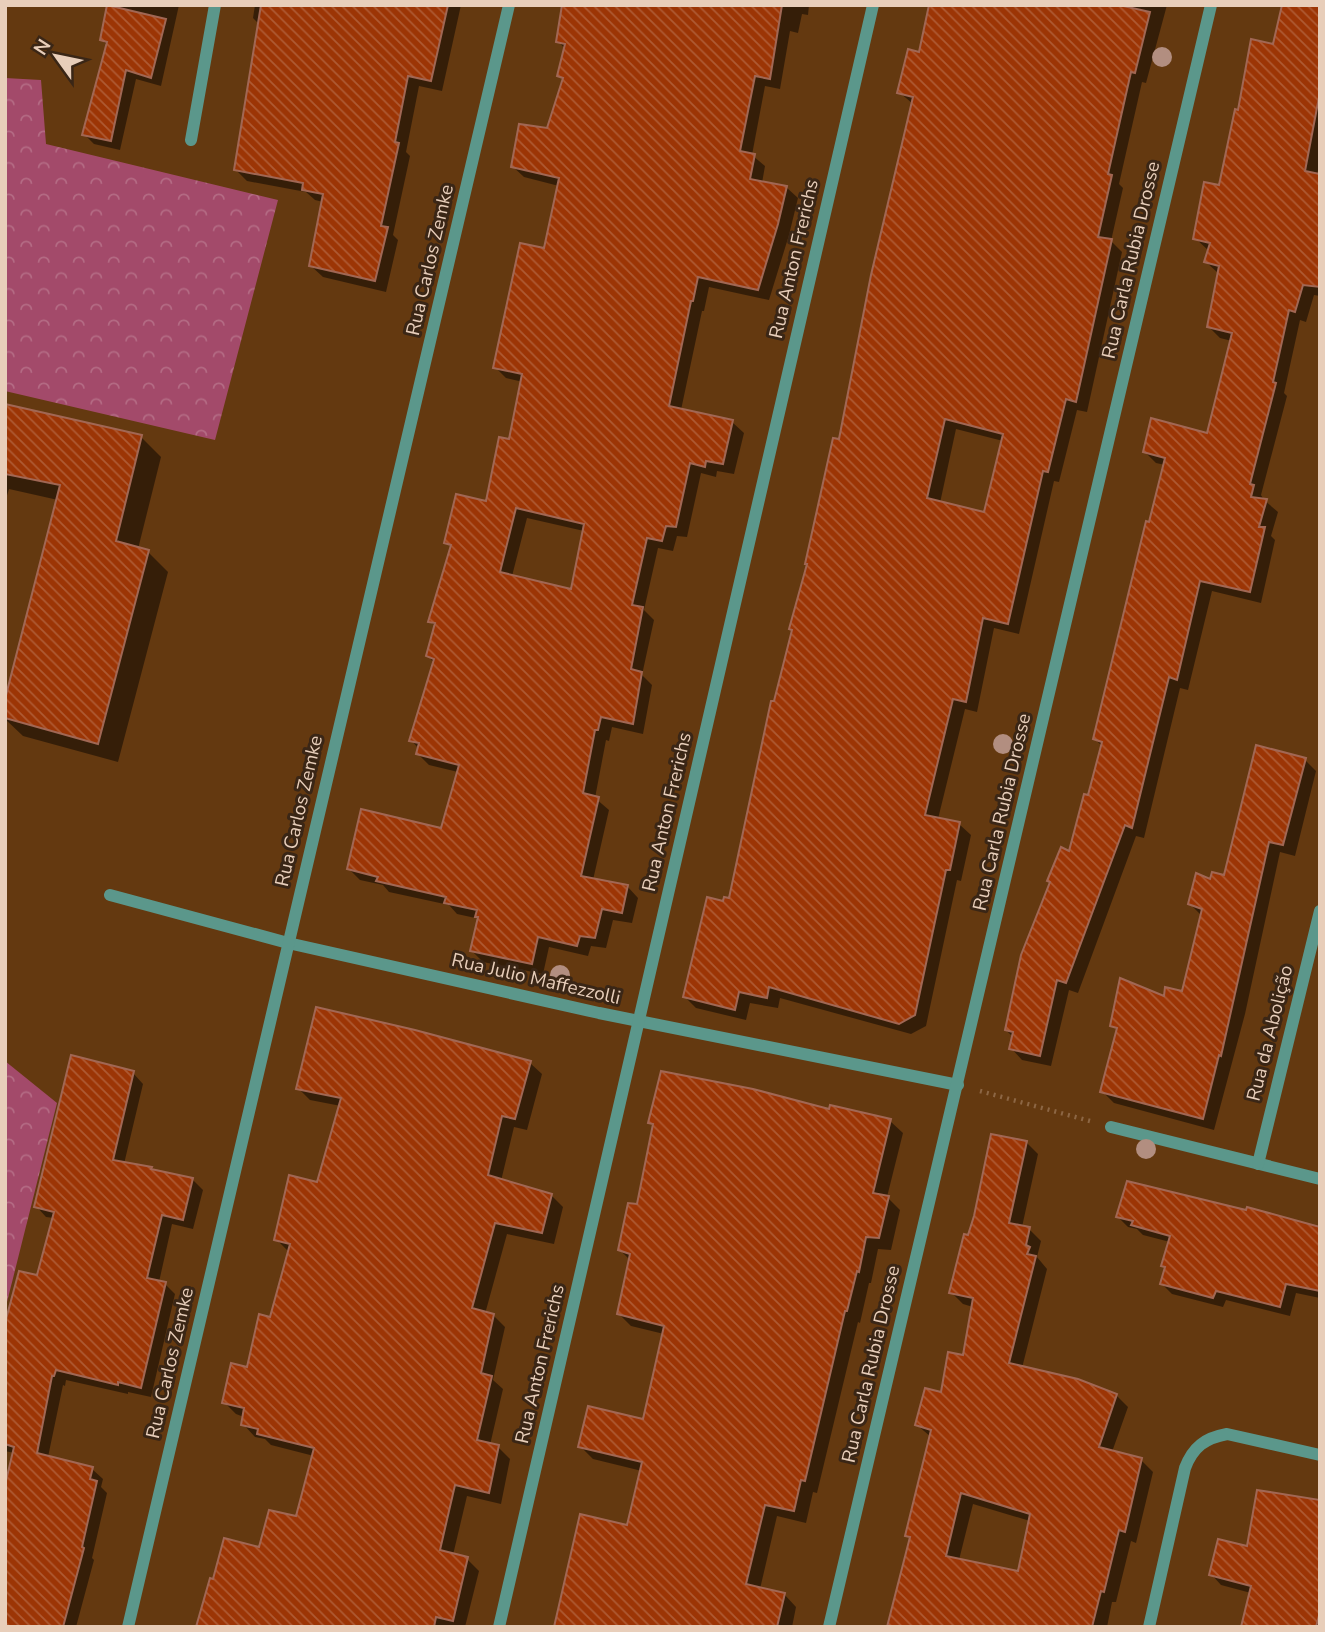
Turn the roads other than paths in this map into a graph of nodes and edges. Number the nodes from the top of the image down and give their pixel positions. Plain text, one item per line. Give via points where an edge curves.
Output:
1 (215, 5) edge
2 (509, 5) edge
3 (873, 5) edge
4 (1211, 5) edge
5 (191, 140) dead end
6 (110, 895) dead end
7 (1320, 911) edge
8 (288, 943) junction
9 (638, 1021) junction
10 (958, 1085) junction
11 (1111, 1127) road end
12 (1258, 1164) junction
13 (1320, 1179) edge
14 (1320, 1455) edge
15 (128, 1627) edge
16 (499, 1627) edge
17 (829, 1627) edge
18 (1149, 1627) edge

1 - 5 street
2 - 8 street, Rua Carlos Zemke
3 - 9 street, Rua Anton Frerichs
4 - 10 street, Rua Carla Rubia Drosse
6 - 8 street, Rua Julio Maffezzolli
7 - 12 street, Rua da Abolição
8 - 9 street, Rua Julio Maffezzolli
8 - 15 street, Rua Carlos Zemke
9 - 10 street, Rua Julio Maffezzolli
9 - 16 street, Rua Anton Frerichs
10 - 17 street, Rua Carla Rubia Drosse
11 - 12 street
12 - 13 street
14 - 18 street via 1227,1434 1200,1443 1185,1468

